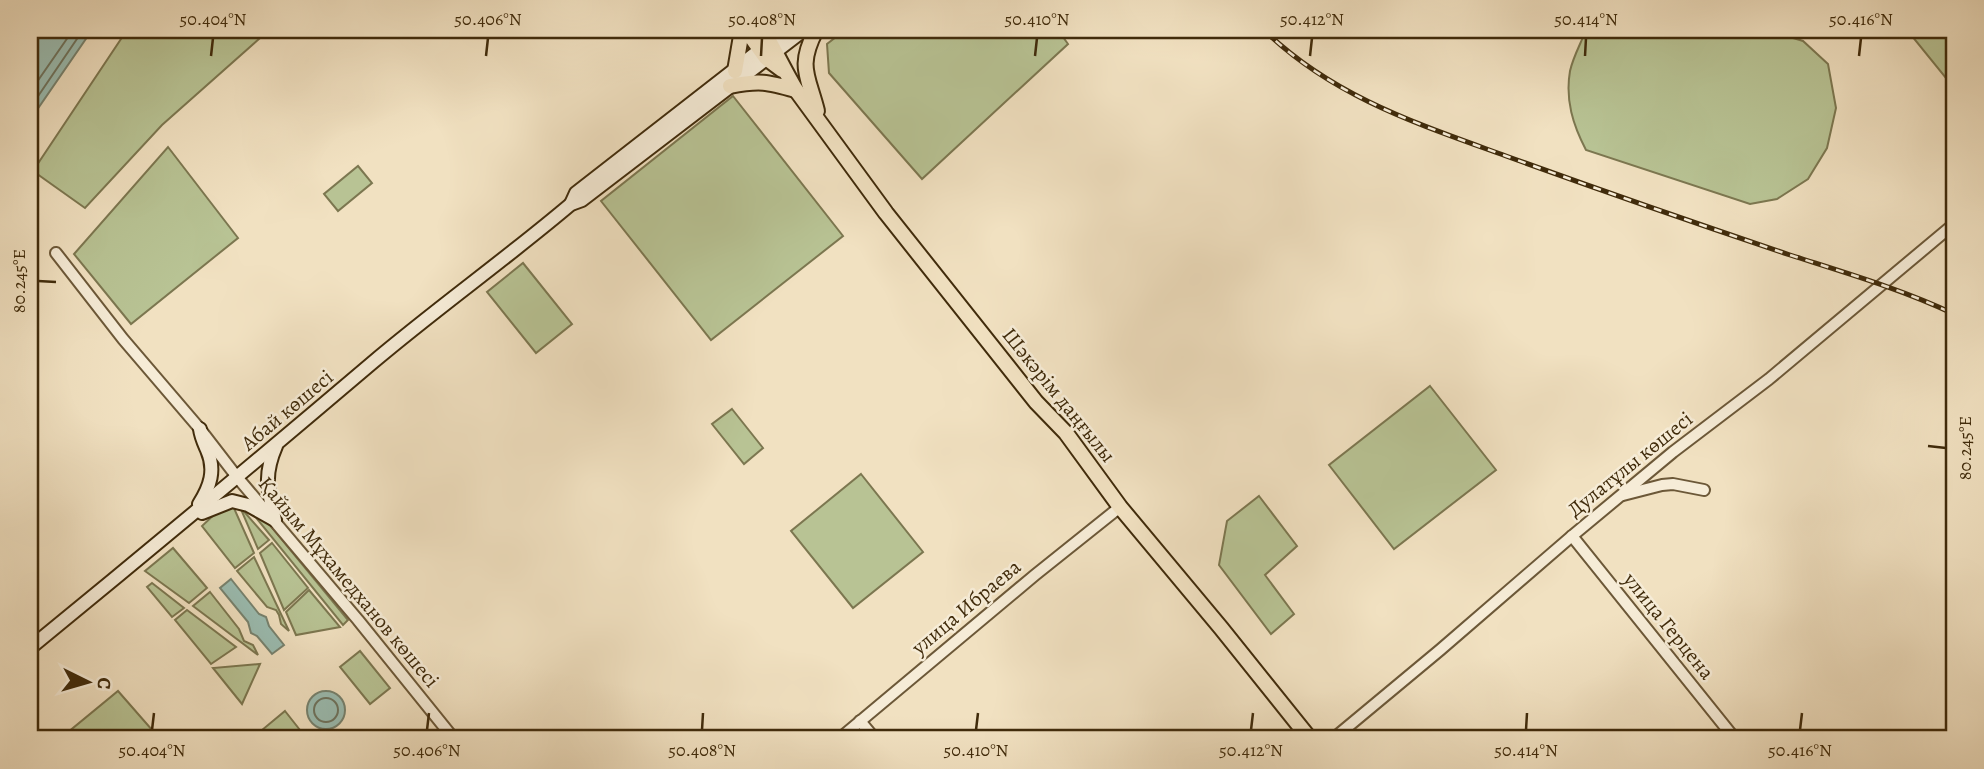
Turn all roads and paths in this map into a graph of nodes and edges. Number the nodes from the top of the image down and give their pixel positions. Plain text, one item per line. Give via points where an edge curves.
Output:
1 (744, 30) edge
2 (790, 30) edge
3 (804, 30) edge
4 (816, 30) edge
5 (767, 46) edge
6 (735, 71) junction
7 (730, 86) junction
8 (796, 90) junction
9 (819, 119) junction
10 (577, 199) junction
11 (1954, 224) edge
12 (56, 253) dead end
13 (200, 429) junction
14 (277, 443) junction
15 (237, 477) junction
16 (1704, 491) dead end
17 (1621, 496) junction
18 (1120, 507) junction
19 (191, 516) junction
20 (274, 520) junction
21 (1572, 536) junction
22 (30, 648) edge
23 (860, 721) junction
24 (454, 739) edge
25 (839, 739) edge
26 (875, 739) edge
27 (1310, 739) edge
28 (1333, 739) edge
29 (1735, 739) edge

1 - 5 main road, Шәкәрім даңғылы
1 - 6 main road
2 - 5 main road, Абай көшесі
3 - 5 main road, Абай көшесі
4 - 9 main road via 808,45 805,73
5 - 6 main road, Абай көшесі
5 - 7 main road, Абай көшесі
5 - 8 main road, Шәкәрім даңғылы
6 - 10 main road, Абай көшесі
7 - 8 main road via 763,81
7 - 10 main road, Абай көшесі
8 - 9 main road, Шәкәрім даңғылы
9 - 18 main road, Шәкәрім даңғылы via 886,212 1036,402 1066,433
10 - 14 main road, Абай көшесі
11 - 17 street, Дулатұлы көшесі
12 - 13 street, Қайым Мұхамедханов көшесі
13 - 15 street, Қайым Мұхамедханов көшесі
13 - 19 main road via 212,472
14 - 15 main road, Абай көшесі
14 - 20 main road via 267,481
15 - 19 main road, Абай көшесі
15 - 20 street, Қайым Мұхамедханов көшесі
16 - 17 street via 1673,484
17 - 21 street, Дулатұлы көшесі
18 - 23 street, улица Ибраева
18 - 27 main road, Шәкәрім даңғылы
19 - 20 main road via 232,501
19 - 22 main road, Абай көшесі
20 - 24 street, Қайым Мұхамедханов көшесі
21 - 28 street, Дулатұлы көшесі
21 - 29 street, улица Герцена
23 - 25 street, улица Ибраева
23 - 26 street

